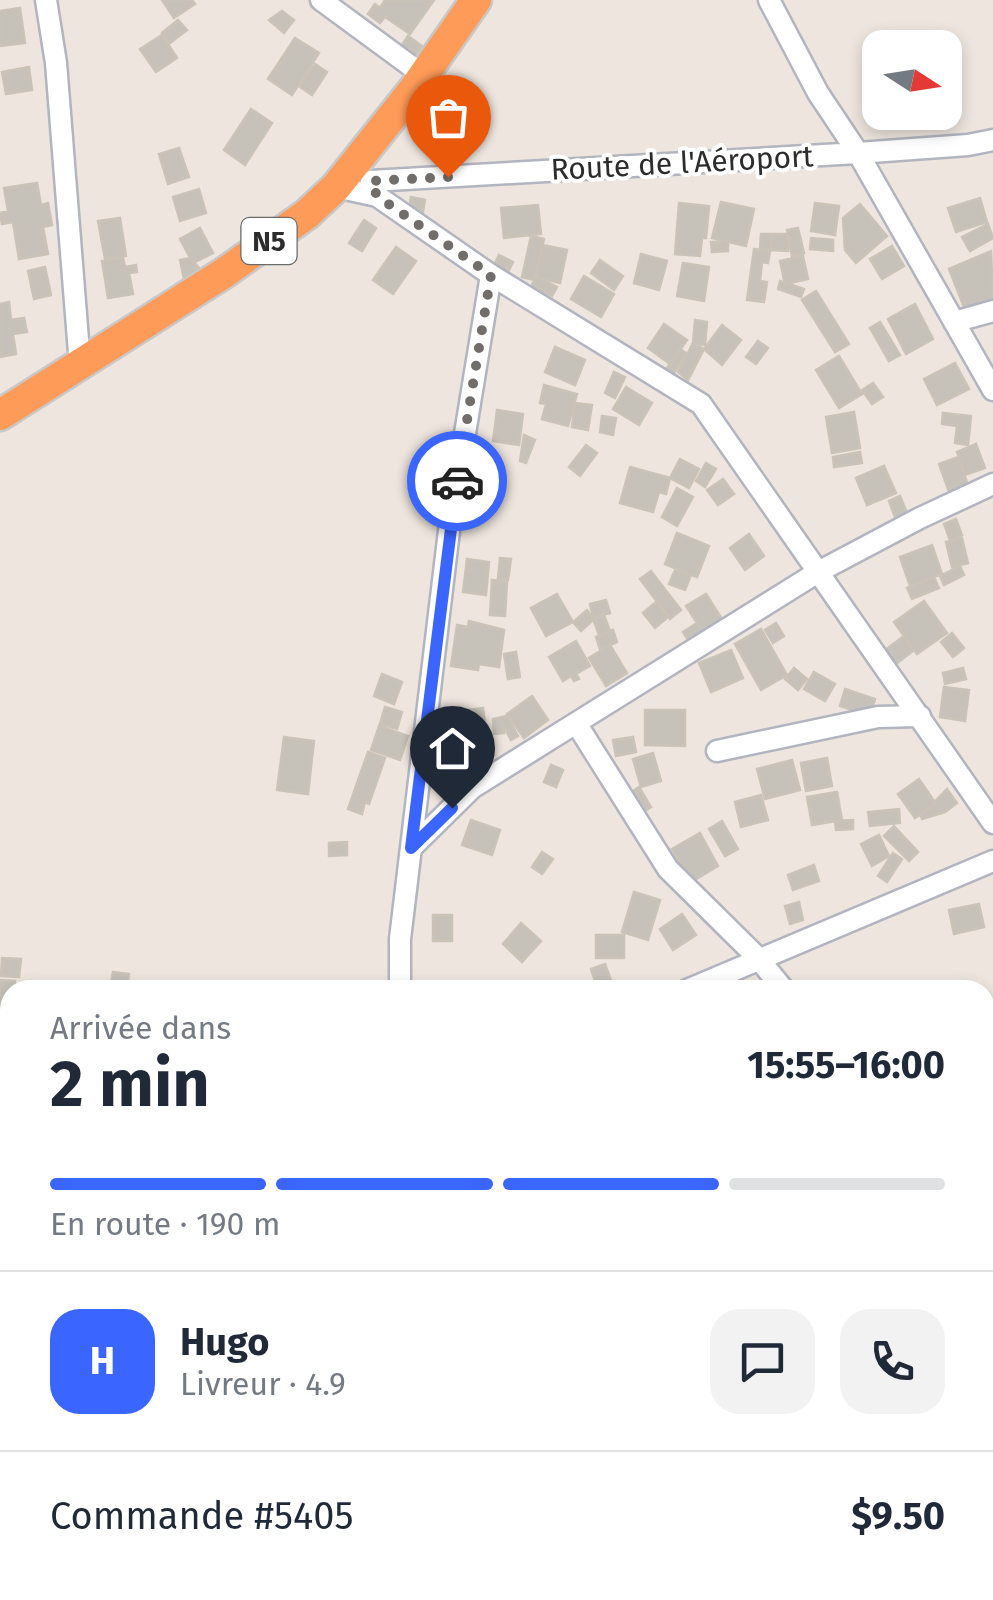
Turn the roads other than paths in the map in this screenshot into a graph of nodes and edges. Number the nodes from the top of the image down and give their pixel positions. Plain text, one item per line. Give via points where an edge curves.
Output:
1 (46, 0) edge
2 (321, 0) edge
3 (476, 0) edge
4 (770, 0) edge
5 (424, 75) junction
6 (993, 140) edge
7 (858, 153) junction
8 (370, 178) junction
9 (491, 275) junction
10 (993, 310) edge
11 (954, 322) junction
12 (80, 365) junction
13 (993, 390) edge
14 (0, 415) edge
15 (993, 484) edge
16 (818, 572) junction
17 (920, 716) junction
18 (576, 723) junction
19 (717, 751) dead end
20 (993, 823) edge
21 (411, 848) junction
22 (993, 860) edge
23 (758, 958) junction
24 (400, 980) edge
25 (710, 980) edge
26 (776, 980) edge

1 - 12 street
2 - 5 street
3 - 5 highway, N5
4 - 7 street
5 - 8 highway, N5
6 - 7 street, Route de l'Aéroport
7 - 8 street, Route de l'Aéroport
7 - 11 street
8 - 9 street
8 - 12 highway, N5 via 336,187 224,273
9 - 16 street via 701,404
9 - 21 street via 449,531
10 - 11 street
11 - 13 street
12 - 14 highway, N5
15 - 16 street
16 - 17 street
16 - 18 street
17 - 19 street via 878,717
17 - 20 street
18 - 21 street via 472,788
18 - 23 street via 668,868
21 - 24 street
22 - 23 street
23 - 25 street
23 - 26 street

